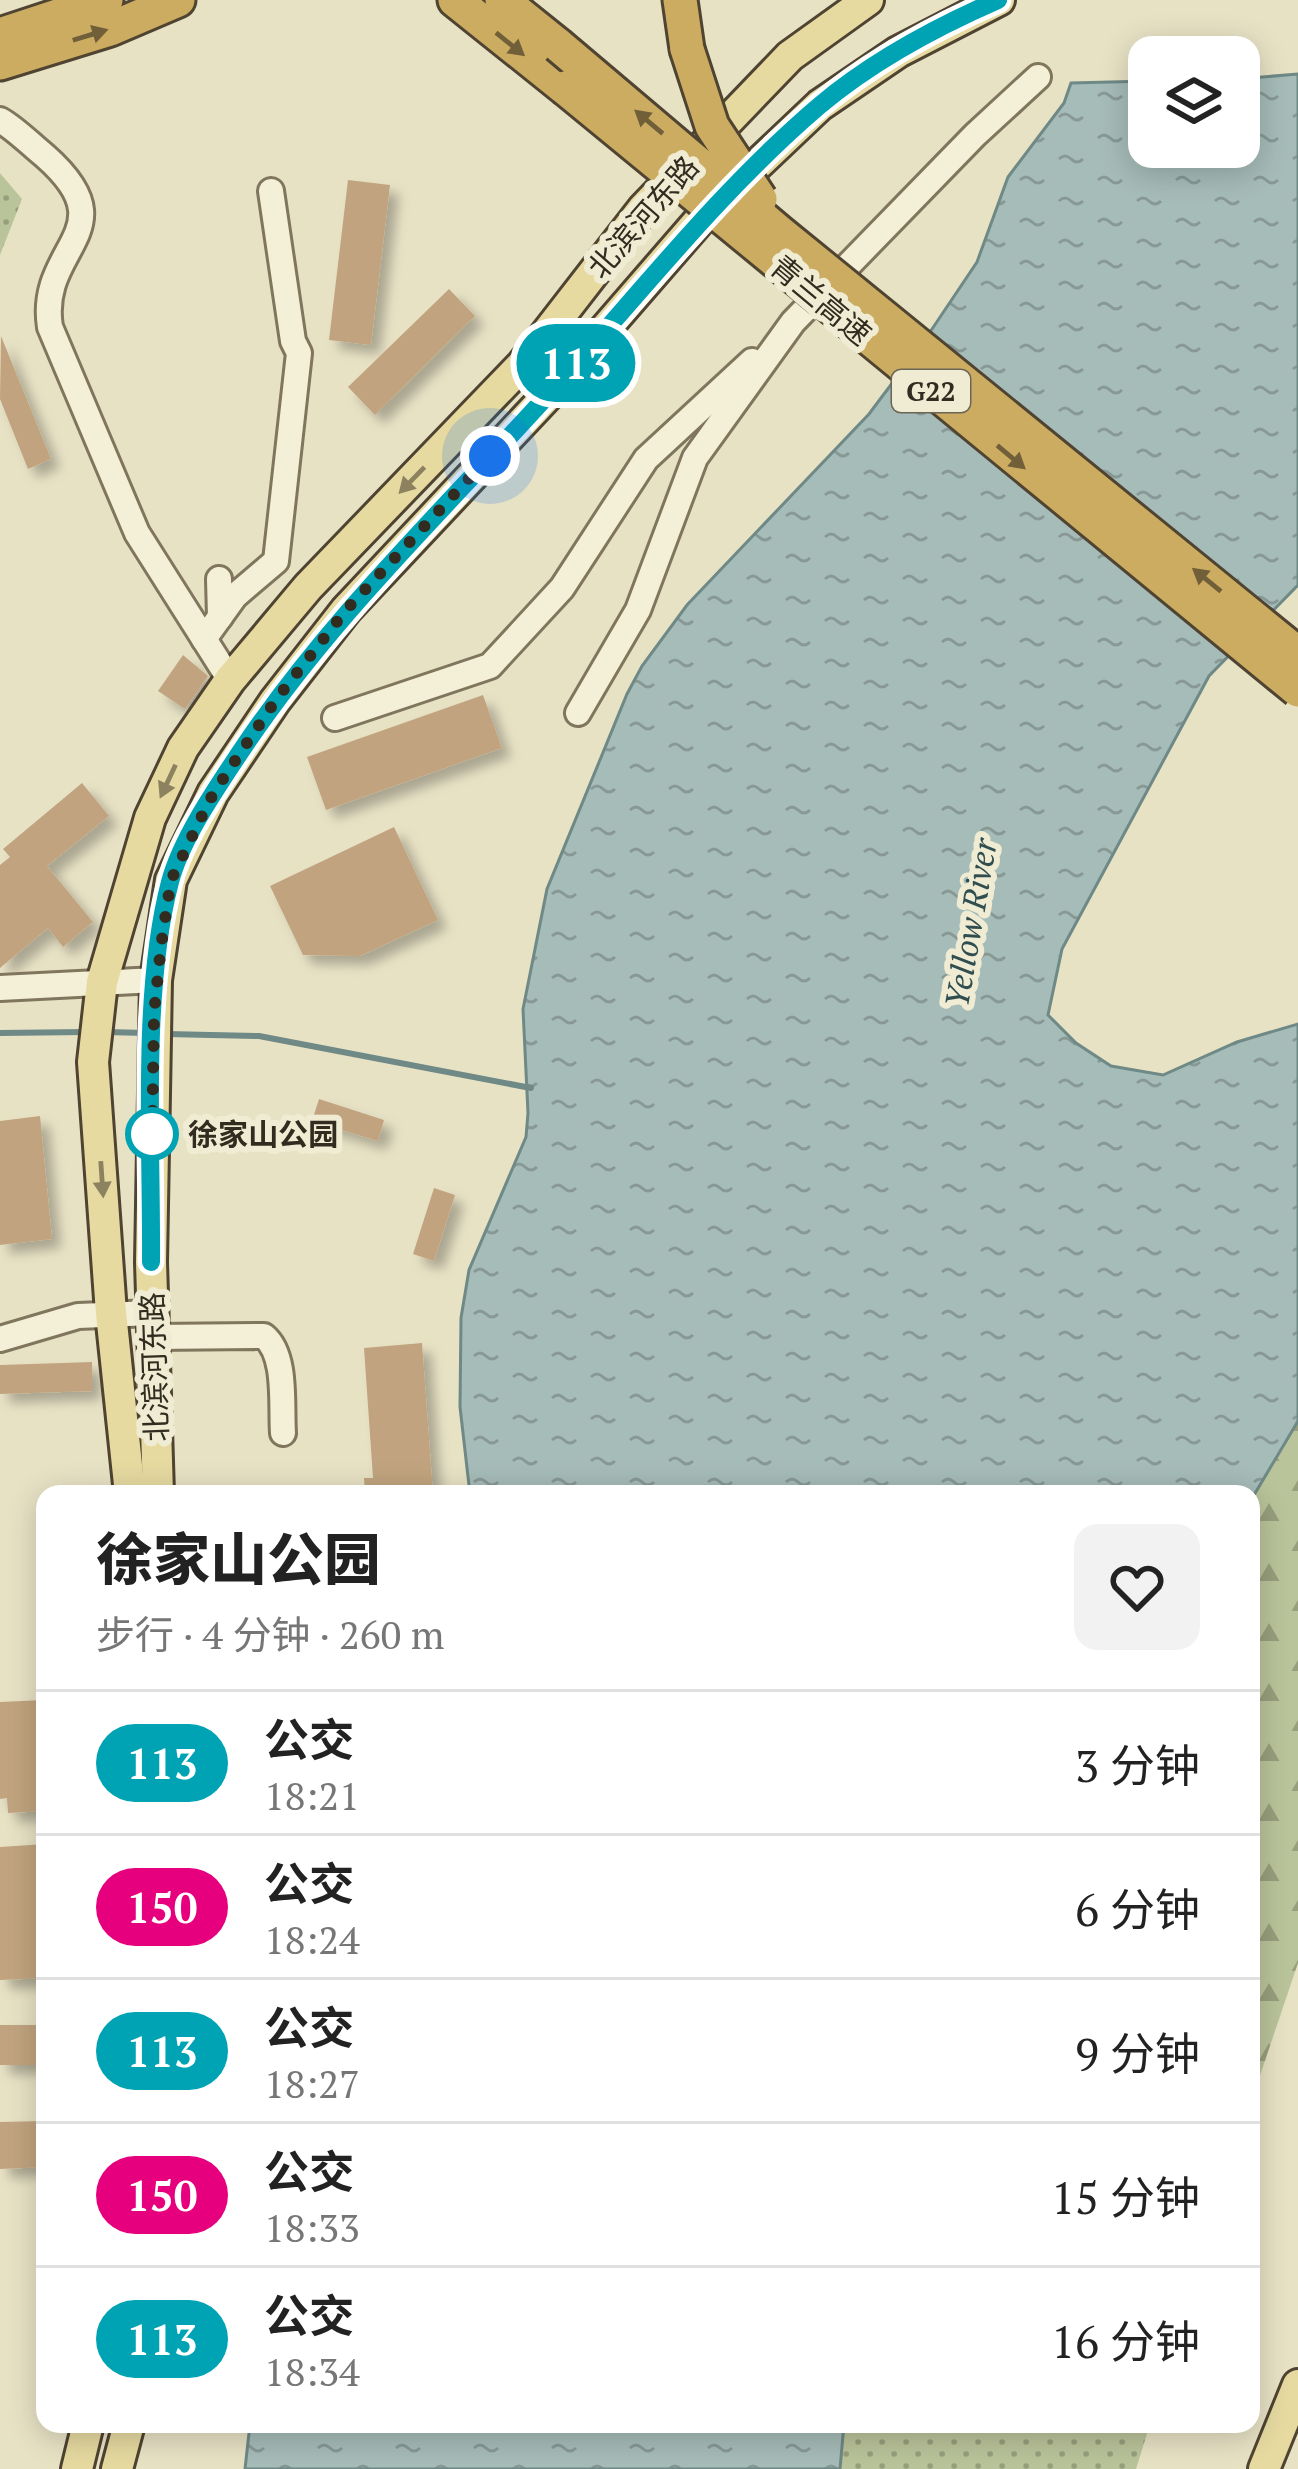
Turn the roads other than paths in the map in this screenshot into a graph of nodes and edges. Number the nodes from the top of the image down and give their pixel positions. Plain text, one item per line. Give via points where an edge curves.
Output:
1 (106, 0) edge
2 (178, 0) edge
3 (455, 0) edge
4 (502, 0) edge
5 (680, 0) edge
6 (839, 0) edge
7 (868, 0) edge
8 (998, 0) edge
9 (0, 35) edge
10 (790, 56) junction
11 (0, 63) edge
12 (1038, 76) dead end
13 (0, 120) edge
14 (271, 191) dead end
15 (802, 251) junction
16 (793, 322) junction
17 (219, 579) dead end
18 (220, 617) junction
19 (204, 639) junction
20 (1298, 654) edge
21 (230, 680) junction
22 (1298, 691) edge
23 (578, 713) dead end
24 (334, 718) dead end
25 (156, 980) junction
26 (0, 988) edge
27 (100, 996) junction
28 (111, 1313) junction
29 (152, 1325) junction
30 (0, 1339) edge
31 (284, 1433) dead end
32 (129, 1485) edge
33 (158, 1485) edge
34 (1298, 2385) edge
35 (86, 2433) edge
36 (127, 2433) edge
37 (76, 2469) edge
38 (117, 2469) edge
39 (1264, 2469) edge

1 - 9 highway
11 -> 2 highway
3 -> 22 highway, 青兰高速 / G22, bridge
15 -> 4 highway, bridge
5 - 15 highway, bridge via 712,126
6 - 10 street
7 - 10 main road, 北滨河东路
8 - 25 main road, 北滨河东路 via 898,52 820,105 704,215 346,610 213,794 171,880
10 -> 21 main road, 北滨河东路 via 643,209 522,365 308,587
12 - 16 street
13 - 19 street via 76,187 84,210 52,279 50,327 137,532
14 - 18 street via 299,353 276,561
20 -> 15 highway, 青兰高速 / G22, bridge
16 - 23 street via 695,458 638,610
16 - 24 street via 646,459 562,588 490,666
17 - 18 street
18 - 19 street
19 - 21 street
21 -> 27 main road, 北滨河东路 via 183,748 150,818
25 - 27 street
25 - 29 main road, 北滨河东路
26 - 27 street
27 -> 28 main road, 北滨河东路 via 93,1062
28 - 29 street
28 - 30 street
28 - 32 main road, 北滨河东路
29 - 31 street via 264,1336 278,1357
29 - 33 main road, 北滨河东路
34 - 39 main road
35 - 37 main road
36 - 38 main road

